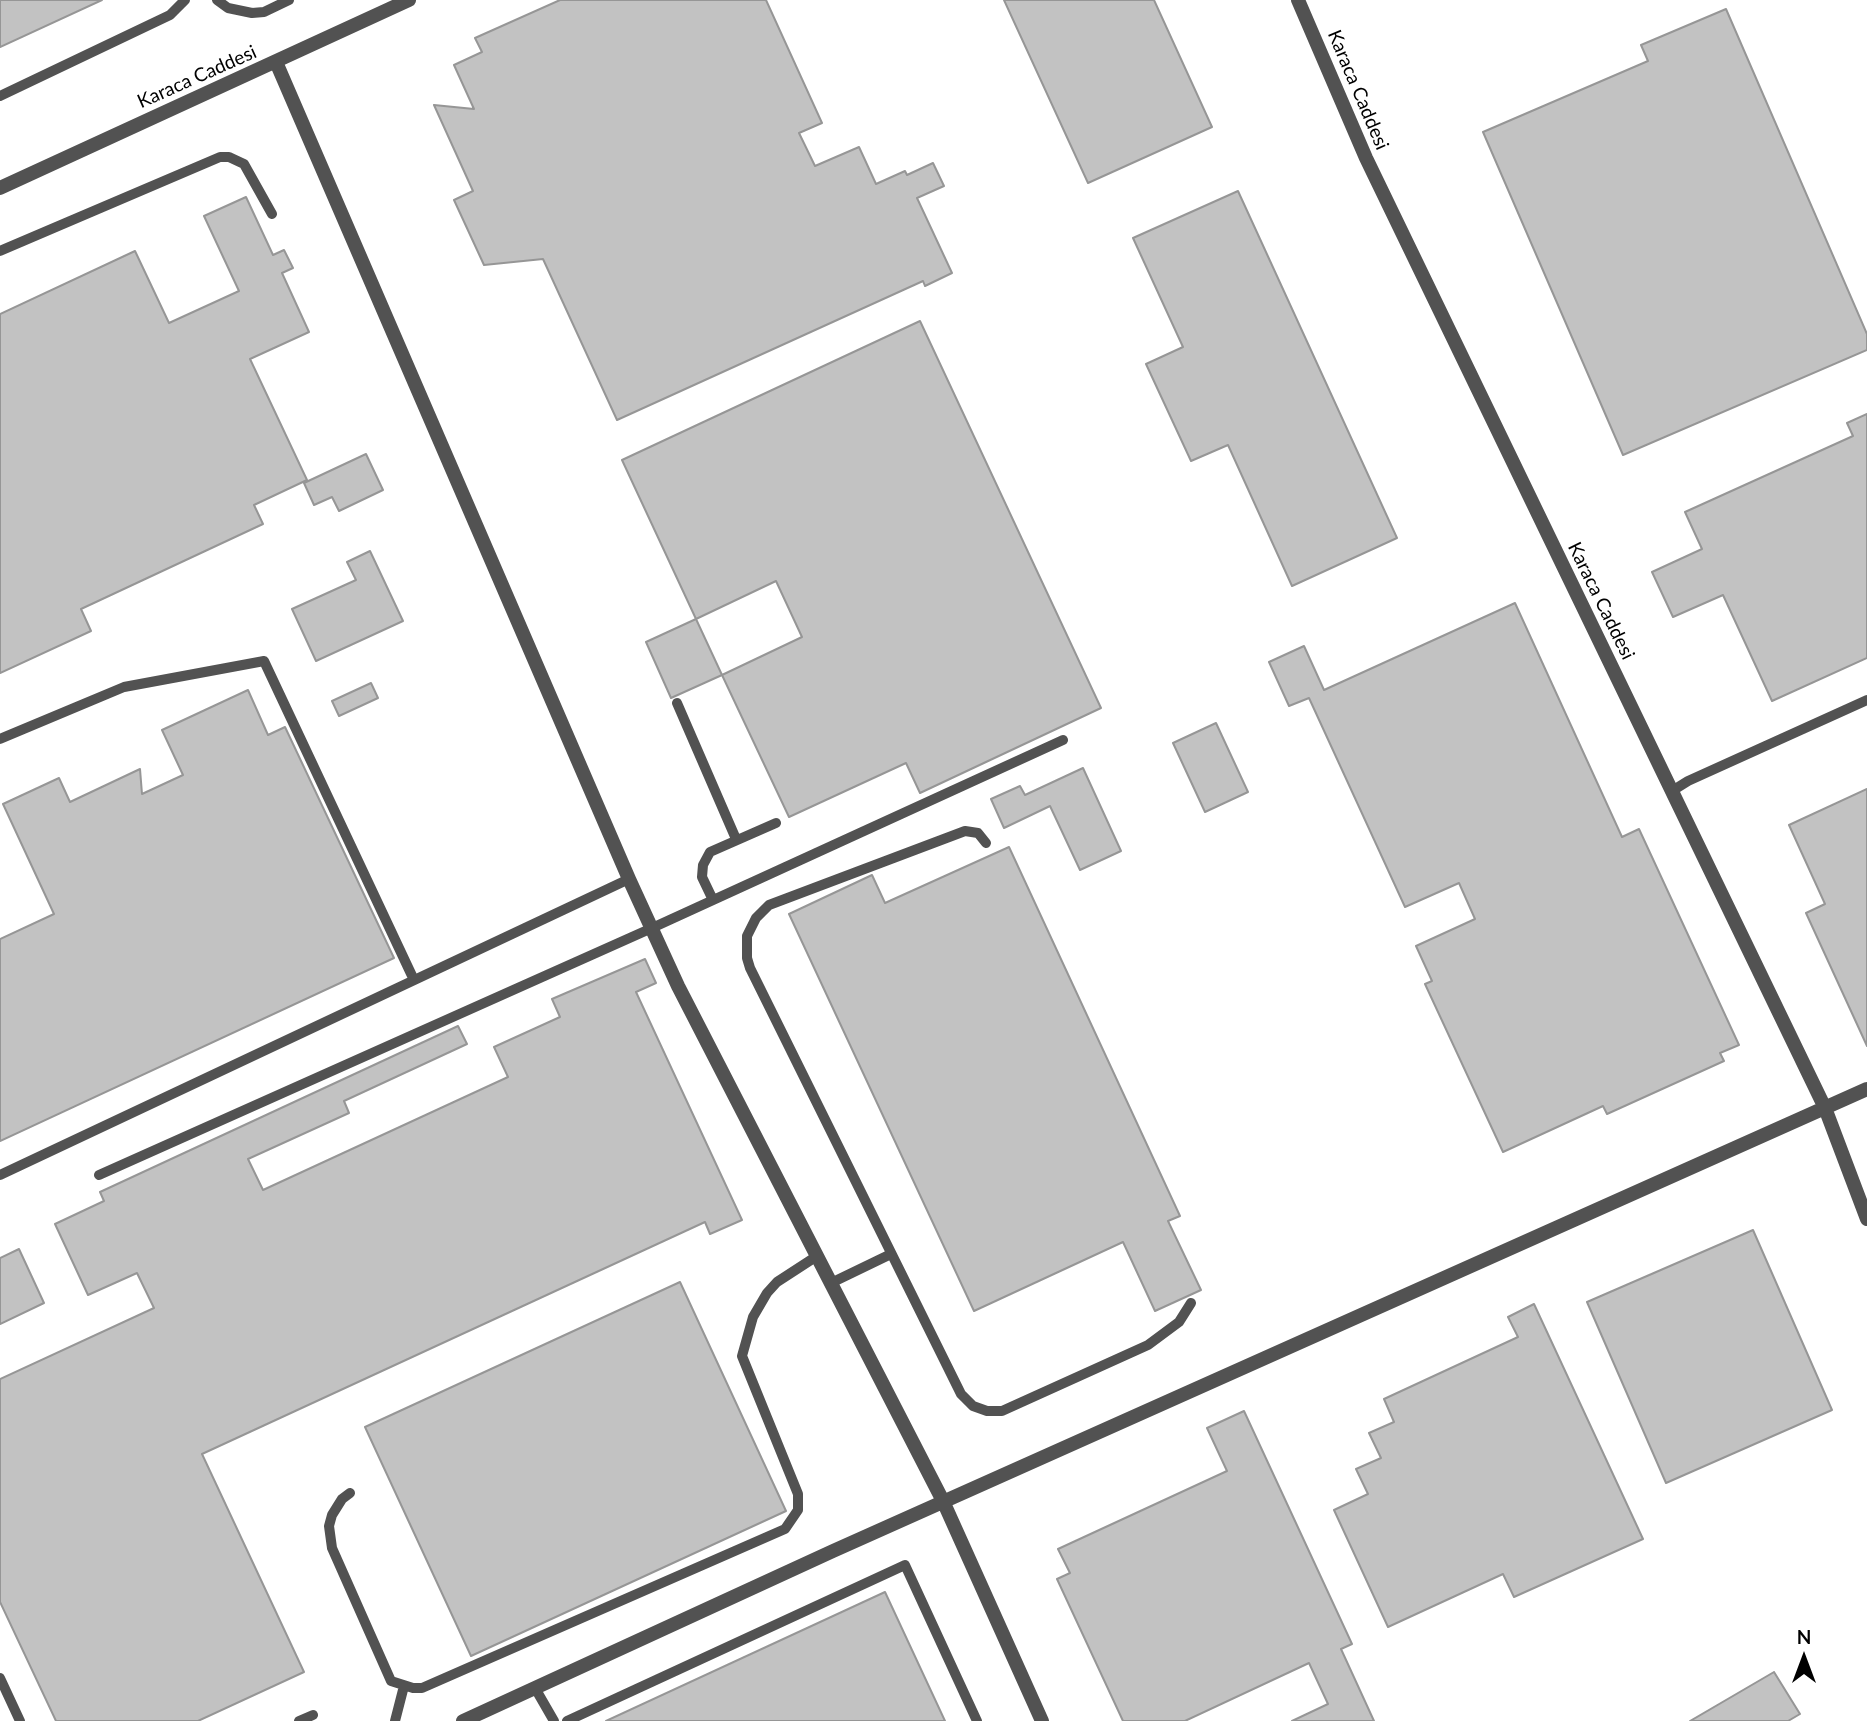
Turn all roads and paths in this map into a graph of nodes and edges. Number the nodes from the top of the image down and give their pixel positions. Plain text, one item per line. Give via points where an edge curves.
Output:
1 (186, 0) edge
2 (217, 0) edge
3 (289, 0) edge
4 (409, 0) edge
5 (1298, 0) edge
6 (276, 62) junction
7 (0, 96) edge
8 (0, 188) edge
9 (272, 214) dead end
10 (0, 251) edge
11 (1867, 700) edge
12 (677, 703) dead end
13 (0, 739) edge
14 (1063, 740) dead end
15 (1672, 791) junction
16 (776, 823) dead end
17 (736, 839) junction
18 (986, 843) dead end
19 (629, 878) junction
20 (713, 900) junction
21 (652, 928) junction
22 (414, 980) junction
23 (1867, 1089) edge
24 (1825, 1108) junction
25 (0, 1175) edge
26 (99, 1175) dead end
27 (1867, 1219) edge
28 (891, 1254) junction
29 (817, 1256) junction
30 (831, 1283) junction
31 (1191, 1303) dead end
32 (350, 1493) dead end
33 (943, 1501) junction
34 (0, 1678) edge
35 (404, 1686) junction
36 (535, 1688) junction
37 (313, 1715) dead end
38 (20, 1721) edge
39 (299, 1721) edge
40 (395, 1721) edge
41 (463, 1721) edge
42 (554, 1721) edge
43 (567, 1721) edge
44 (977, 1721) edge
45 (1042, 1721) edge

1 - 7 lane via 170,15
2 - 3 lane via 228,8 252,13
4 - 6 street, Karaca Caddesi
5 - 15 street, Karaca Caddesi via 1366,158
6 - 8 street, Karaca Caddesi
6 - 19 street
9 - 10 lane via 244,164 220,157
11 - 15 lane
12 - 17 lane
13 - 22 lane via 124,687 264,661
14 - 20 lane
15 - 24 street, Karaca Caddesi
16 - 17 lane
17 - 20 lane via 710,852 703,865 702,877
18 - 28 lane via 978,833 965,831 769,905 747,936 750,968
19 - 21 street
19 - 22 lane
20 - 21 lane
21 - 26 lane
21 - 29 street
22 - 25 lane
23 - 24 street
24 - 27 street, Karaca Caddesi
24 - 33 street
28 - 30 lane
28 - 31 lane via 961,1394 987,1411 1002,1411 1148,1345 1179,1322
29 - 30 street
29 - 35 lane via 768,1293 752,1317 742,1356 798,1494 798,1510 790,1524 422,1688
30 - 33 street
32 - 35 lane via 332,1515 332,1548 391,1681
33 - 36 street
33 - 45 street
34 - 38 lane
35 - 40 lane
36 - 41 street
36 - 42 lane
37 - 39 lane
43 - 44 lane via 905,1565

